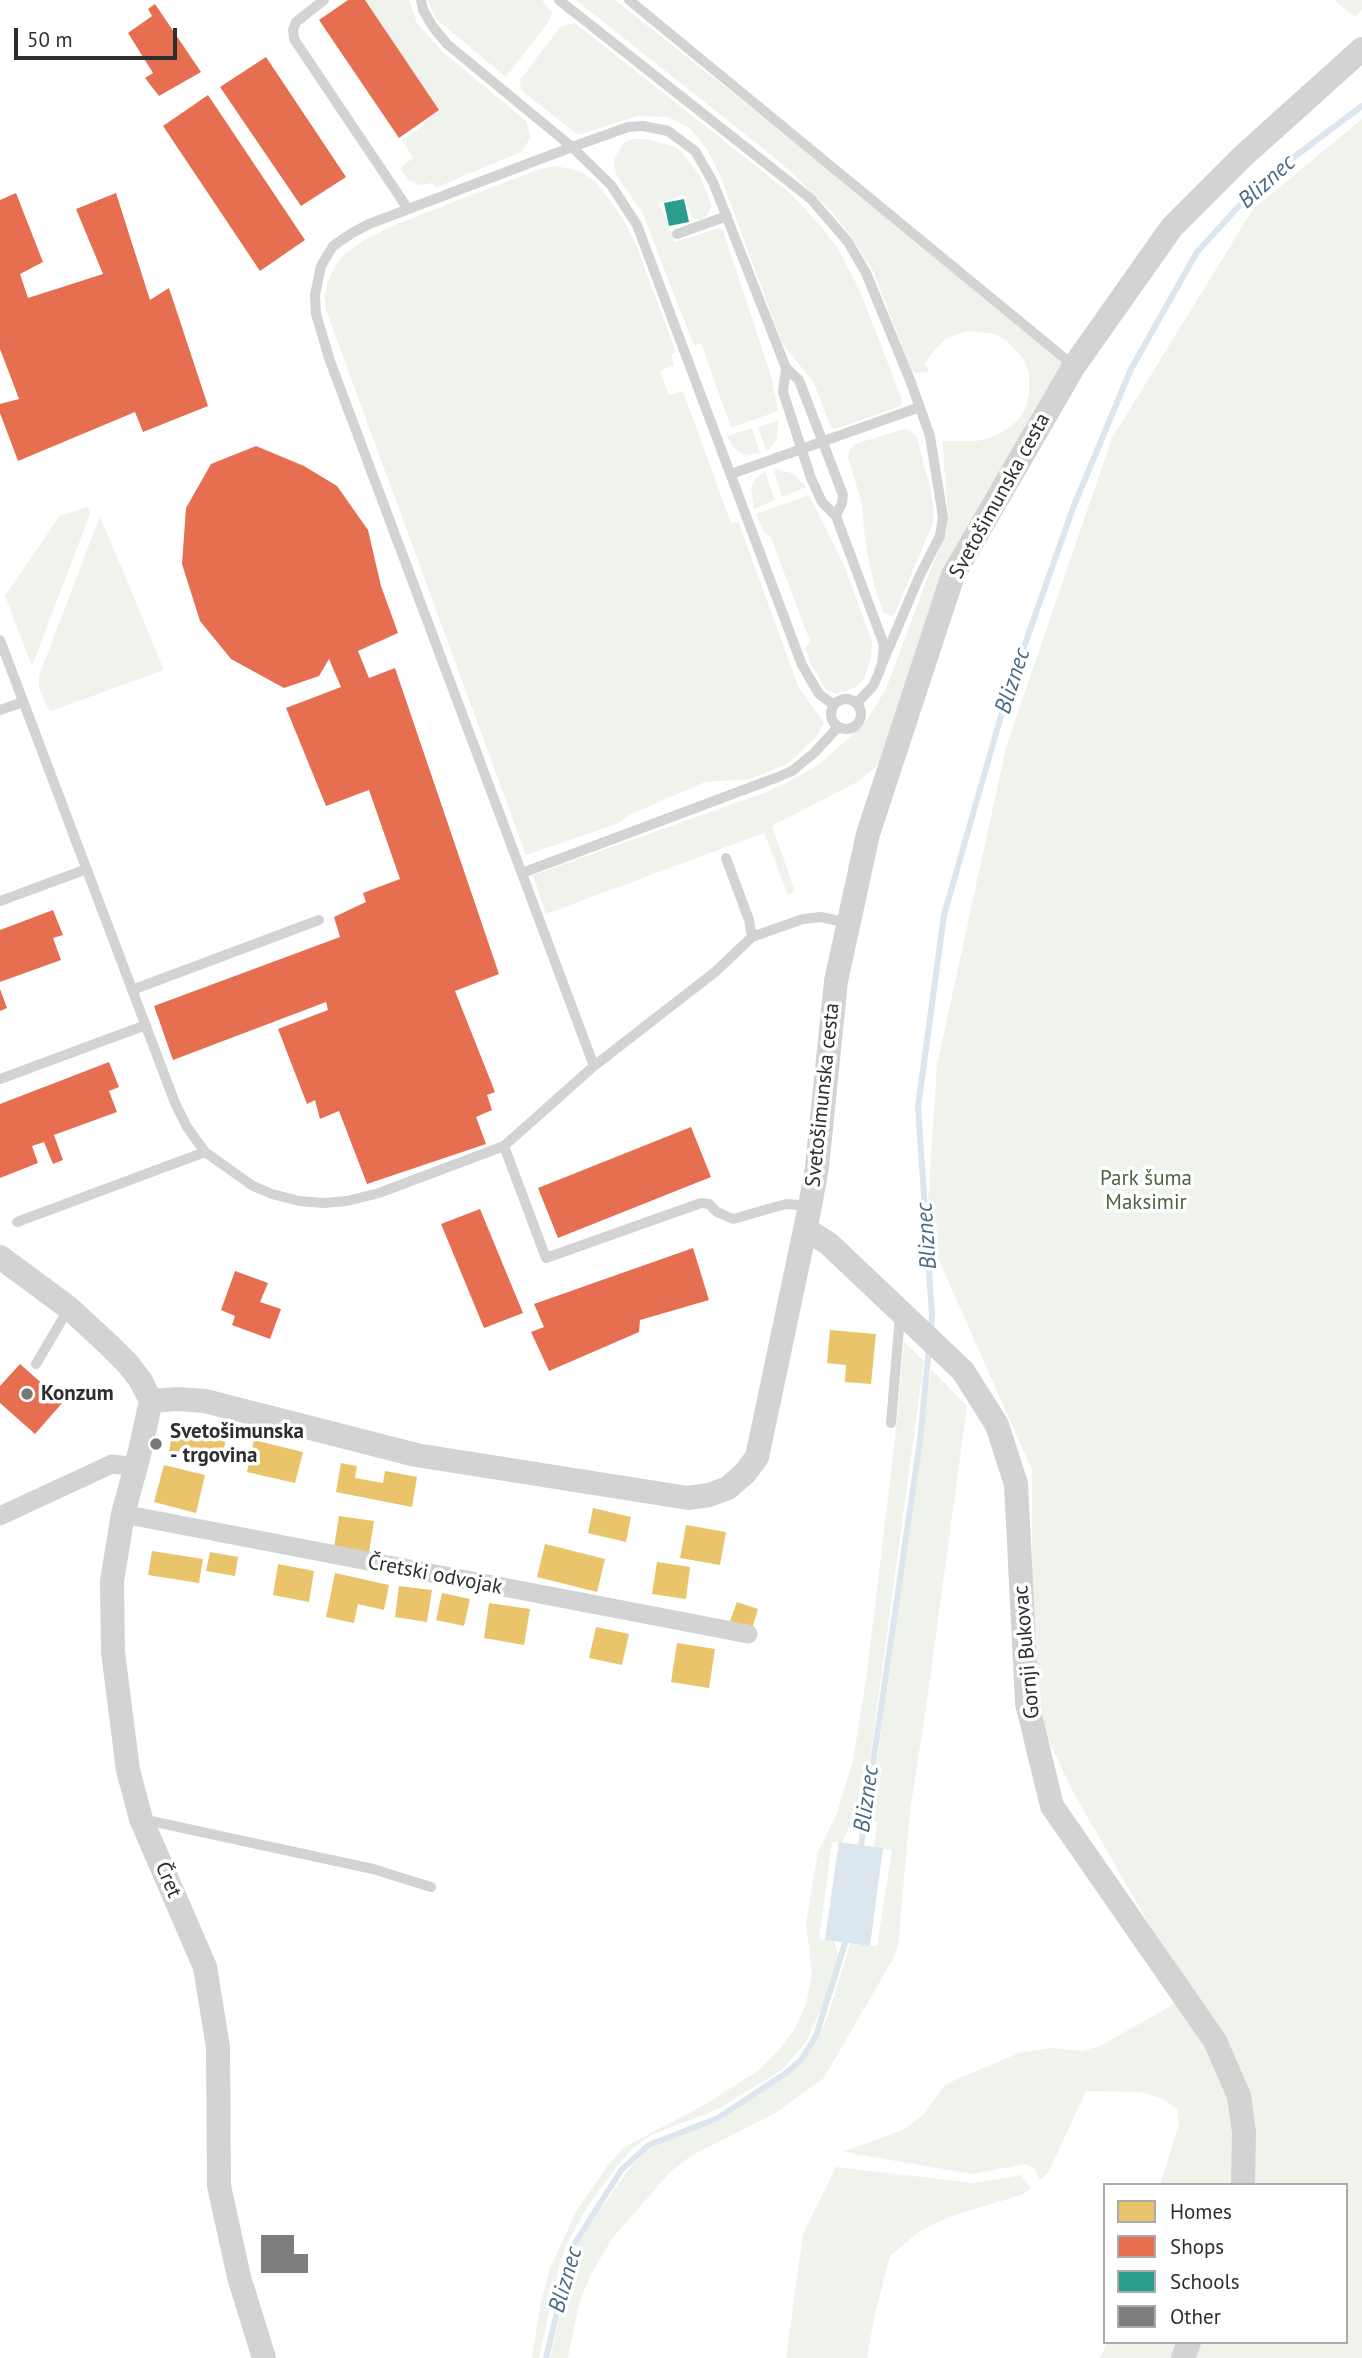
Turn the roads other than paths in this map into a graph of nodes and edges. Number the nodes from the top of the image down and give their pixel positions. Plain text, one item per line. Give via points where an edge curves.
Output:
1 (324, 0) edge
2 (421, 0) edge
3 (559, 0) edge
4 (629, 0) edge
5 (1362, 49) edge
6 (572, 147) junction
7 (408, 209) junction
8 (727, 216) junction
9 (677, 234) dead end
10 (1074, 366) junction
11 (786, 368) junction
12 (920, 407) junction
13 (823, 442) junction
14 (801, 449) junction
15 (731, 474) junction
16 (836, 516) junction
17 (0, 640) edge
18 (882, 664) junction
19 (23, 702) junction
20 (857, 703) junction
21 (834, 705) junction
22 (0, 710) edge
23 (838, 727) junction
24 (726, 858) dead end
25 (87, 869) junction
26 (522, 873) junction
27 (0, 901) edge
28 (319, 920) dead end
29 (849, 923) junction
30 (752, 937) junction
31 (132, 990) junction
32 (146, 1025) junction
33 (594, 1066) junction
34 (0, 1079) edge
35 (504, 1146) junction
36 (205, 1152) junction
37 (808, 1218) junction
38 (18, 1222) dead end
39 (0, 1257) edge
40 (69, 1308) junction
41 (906, 1318) junction
42 (36, 1364) dead end
43 (150, 1401) junction
44 (891, 1423) dead end
45 (136, 1467) junction
46 (123, 1514) junction
47 (0, 1516) edge
48 (748, 1634) dead end
49 (141, 1819) junction
50 (431, 1887) dead end
51 (1243, 2183) edge
52 (264, 2358) edge

1 - 7 lane via 296,22 293,39
2 - 6 lane via 428,19 447,44
3 - 12 lane via 777,170 833,223 866,273
4 - 10 lane
5 - 10 street, Svetošimunska cesta via 1172,227
6 - 7 lane
6 - 8 lane via 628,127 668,131 686,142 705,165
6 - 15 lane via 611,186 637,225
7 - 26 lane via 333,246 317,279 316,314
8 - 9 lane
8 - 11 lane
10 - 29 street, Svetošimunska cesta via 953,575 872,821
11 - 13 lane via 799,380
11 - 14 lane via 783,392
12 - 13 lane
12 - 18 lane via 930,436 943,517 940,536
13 - 14 lane
13 - 16 lane via 843,495
14 - 15 lane
14 - 16 lane via 822,502
15 - 21 lane via 802,665 819,694
16 - 18 lane via 884,645
17 - 19 lane
18 - 20 lane via 873,686
19 - 22 lane
19 - 25 lane
20 - 21 lane via 847,699
20 - 23 lane via 862,712 857,726
21 - 23 lane via 831,720
23 - 26 lane via 792,771
24 - 30 lane
25 - 27 lane
25 - 31 lane
26 - 33 lane
28 - 31 lane
29 - 30 lane via 821,917 803,919
29 - 37 street, Svetošimunska cesta via 836,981
30 - 33 lane via 682,999
31 - 32 lane
32 - 34 lane
32 - 36 lane via 181,1115
33 - 35 lane
35 - 36 lane via 379,1193 324,1203 263,1190
35 - 37 lane via 546,1258 701,1203 733,1219 786,1204
36 - 38 lane
37 - 41 street, Gornji Bukovac
37 - 43 street, Svetošimunska cesta via 757,1457 728,1488 709,1495 688,1498 416,1455 205,1401
39 - 40 street
40 - 42 lane
40 - 43 street via 128,1364
41 - 44 lane
41 - 51 street, Gornji Bukovac via 963,1371 997,1425 1016,1484 1027,1703 1052,1806 1215,2041 1240,2096
43 - 45 street, Čret
45 - 46 street, Čret
45 - 47 street via 112,1464
46 - 48 street, Čretski odvojak
46 - 49 street, Čret via 112,1581 113,1652 128,1770
49 - 50 lane via 373,1869
49 - 52 street, Čret via 205,1967 218,2047 219,2186 239,2277

